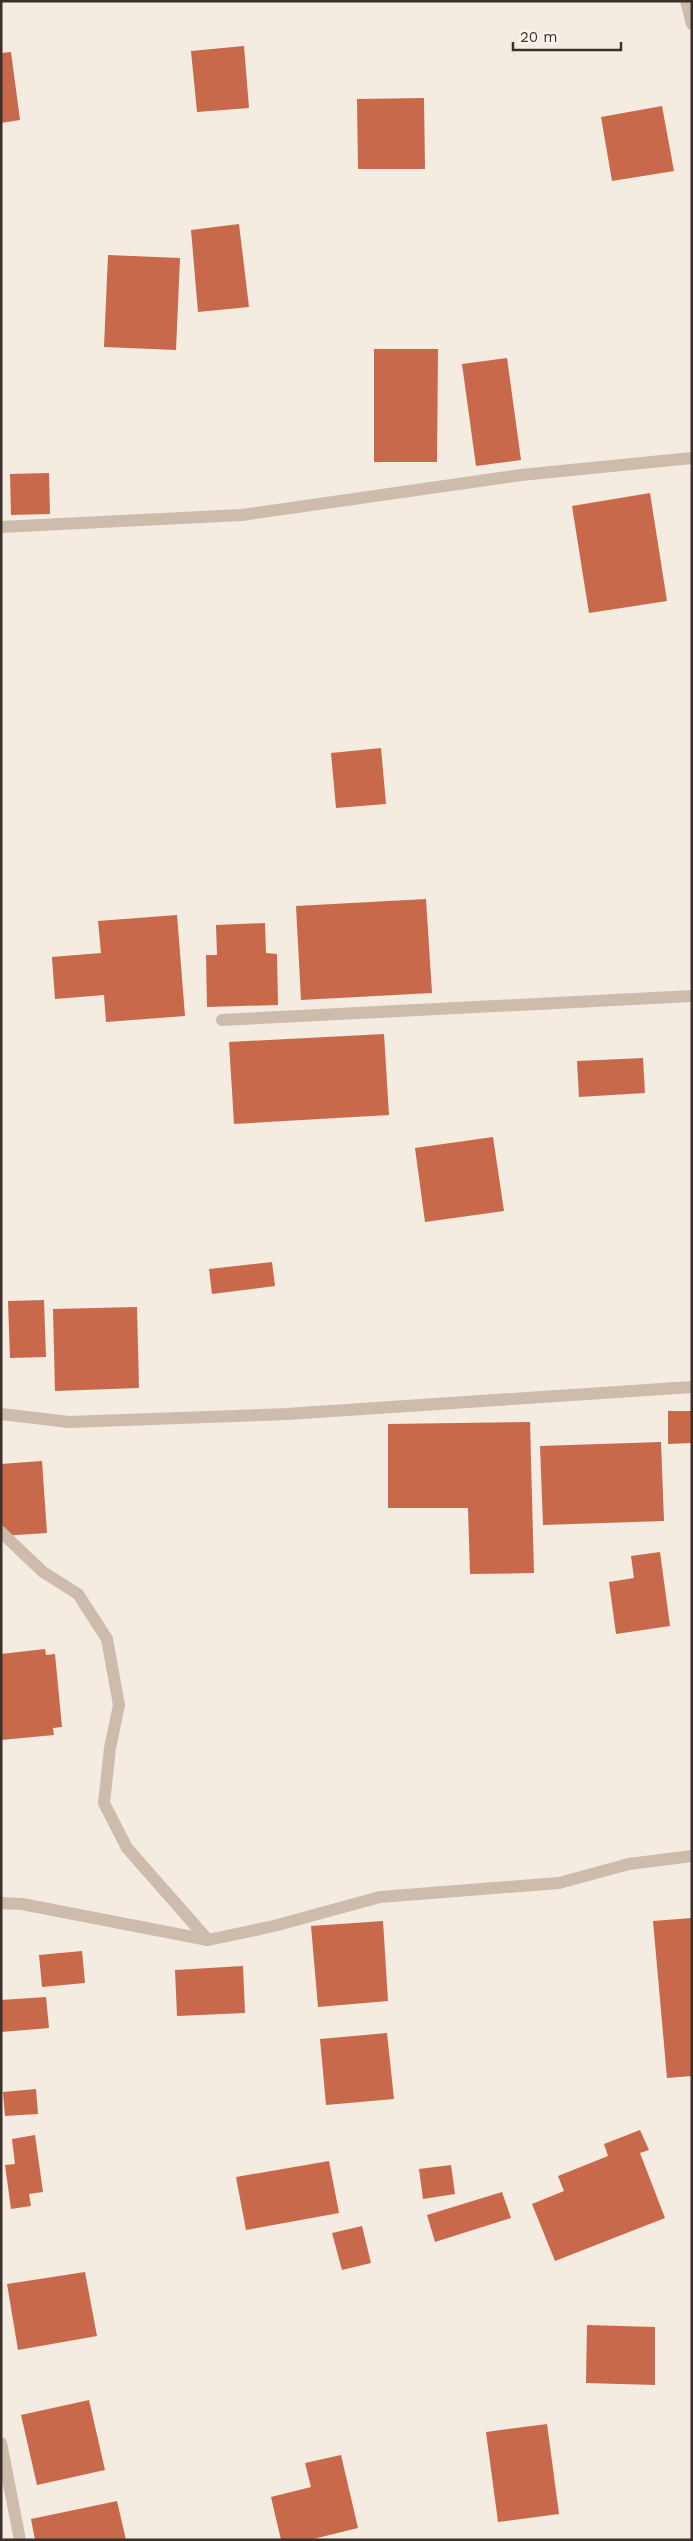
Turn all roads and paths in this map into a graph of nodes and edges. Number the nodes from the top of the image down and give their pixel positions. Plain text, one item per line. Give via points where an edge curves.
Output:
1 (686, 1) edge
2 (692, 24) edge
3 (692, 458) edge
4 (1, 527) edge
5 (692, 996) edge
6 (222, 1020) dead end
7 (692, 1386) edge
8 (1, 1414) edge
9 (1, 1532) edge
10 (692, 1856) edge
11 (1, 1903) edge
12 (208, 1940) junction
13 (1, 2443) edge
14 (20, 2540) edge

1 - 2 street
3 - 4 street via 521,475 242,514
5 - 6 street
7 - 8 street via 287,1414 69,1422
9 - 12 street via 43,1572 78,1594 107,1639 119,1705 104,1803 127,1848
10 - 12 street via 629,1864 559,1883 380,1897
11 - 12 street via 22,1904
13 - 14 street

